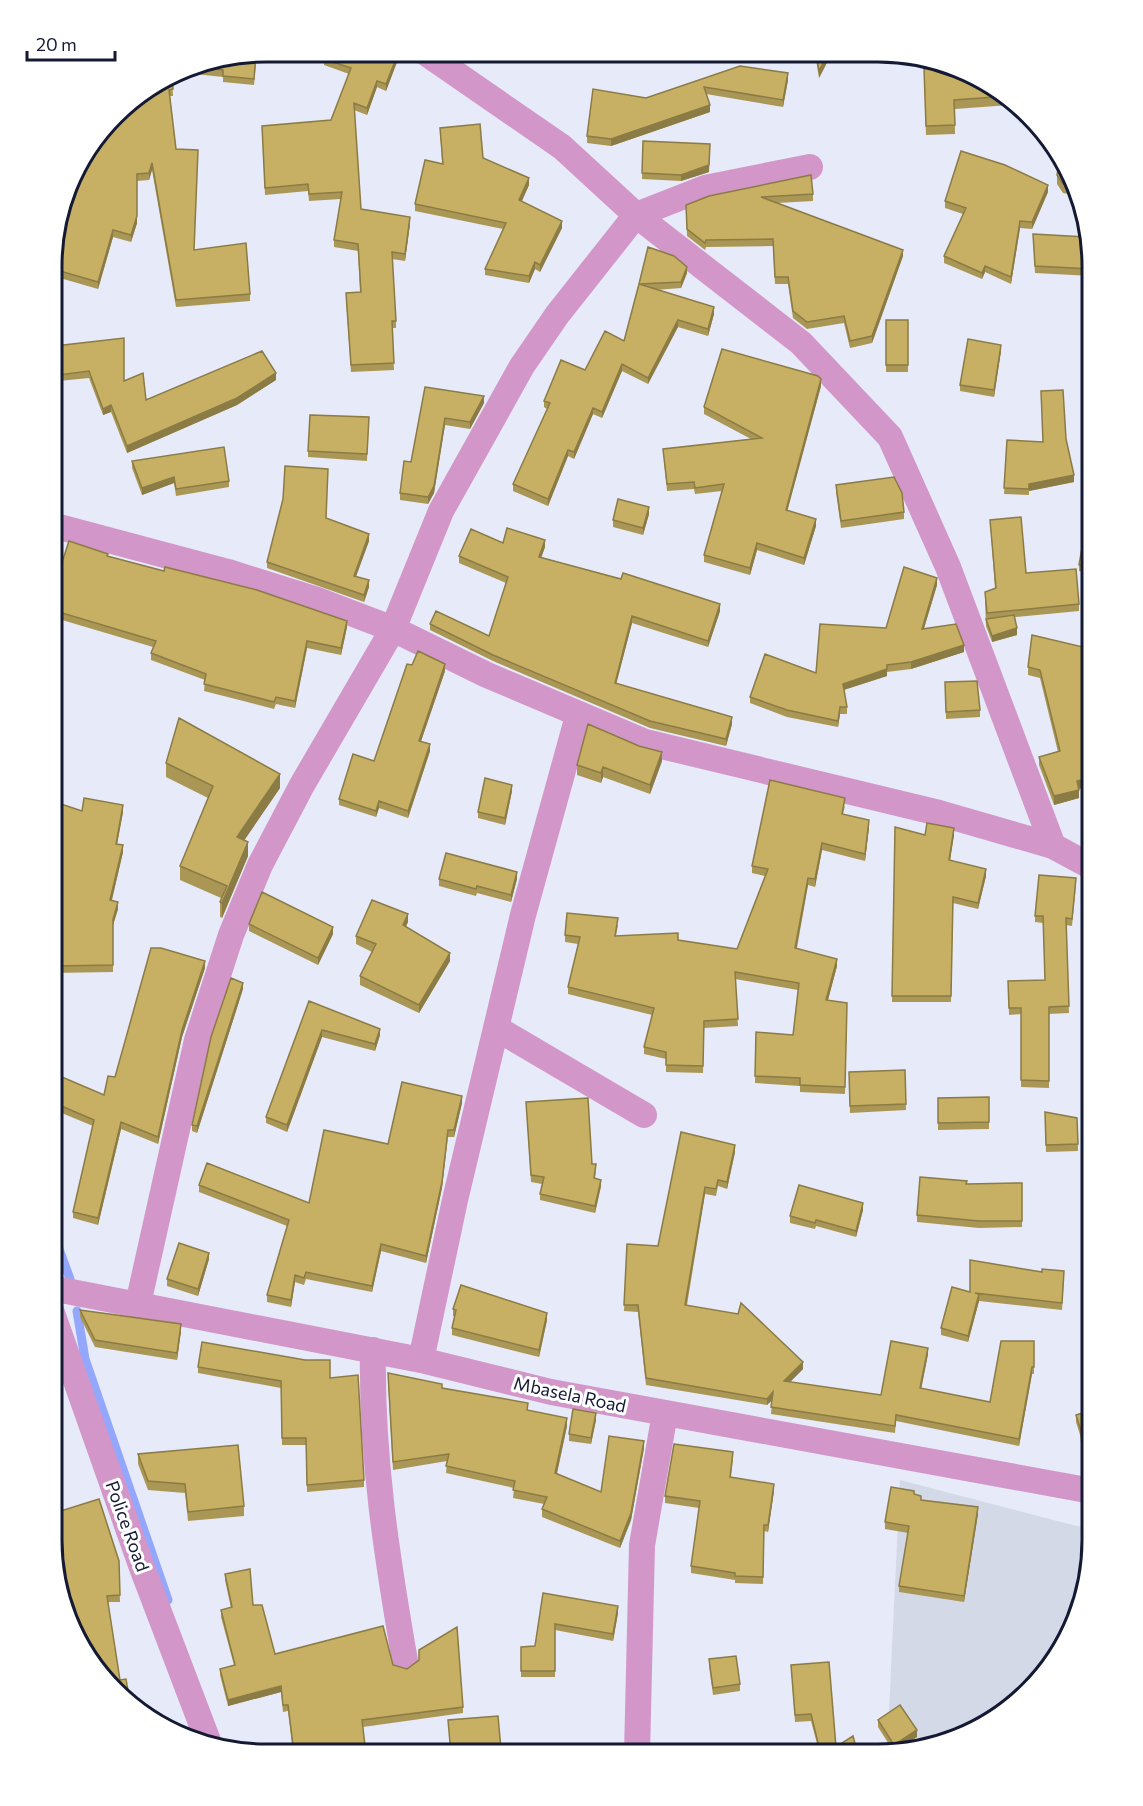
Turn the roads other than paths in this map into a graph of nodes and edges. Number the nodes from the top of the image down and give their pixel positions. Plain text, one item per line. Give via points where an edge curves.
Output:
1 (439, 62) edge
2 (810, 167) dead end
3 (636, 215) junction
4 (62, 528) edge
5 (393, 629) junction
6 (578, 716) junction
7 (1053, 846) junction
8 (1082, 861) edge
9 (496, 1028) junction
10 (645, 1115) dead end
11 (62, 1290) edge
12 (138, 1304) junction
13 (62, 1341) edge
14 (373, 1350) junction
15 (421, 1360) junction
16 (665, 1413) junction
17 (1081, 1489) edge
18 (405, 1661) dead end
19 (206, 1736) edge
20 (637, 1744) edge

1 - 3 street via 562,147
2 - 3 street via 705,188
3 - 5 street via 522,366 441,512
3 - 7 street via 801,343 890,437 948,567
4 - 5 street via 228,572
5 - 6 street
5 - 12 street via 260,865 231,935 197,1040
6 - 7 street via 645,742 939,813
6 - 9 street
7 - 8 street
9 - 10 street
9 - 15 street
11 - 12 street, Mbasela Road
12 - 14 street, Mbasela Road
13 - 19 street, Police Road
14 - 15 street, Mbasela Road
14 - 18 street via 378,1478
15 - 16 street, Mbasela Road via 551,1392
16 - 17 street, Mbasela Road
16 - 20 street via 642,1545

